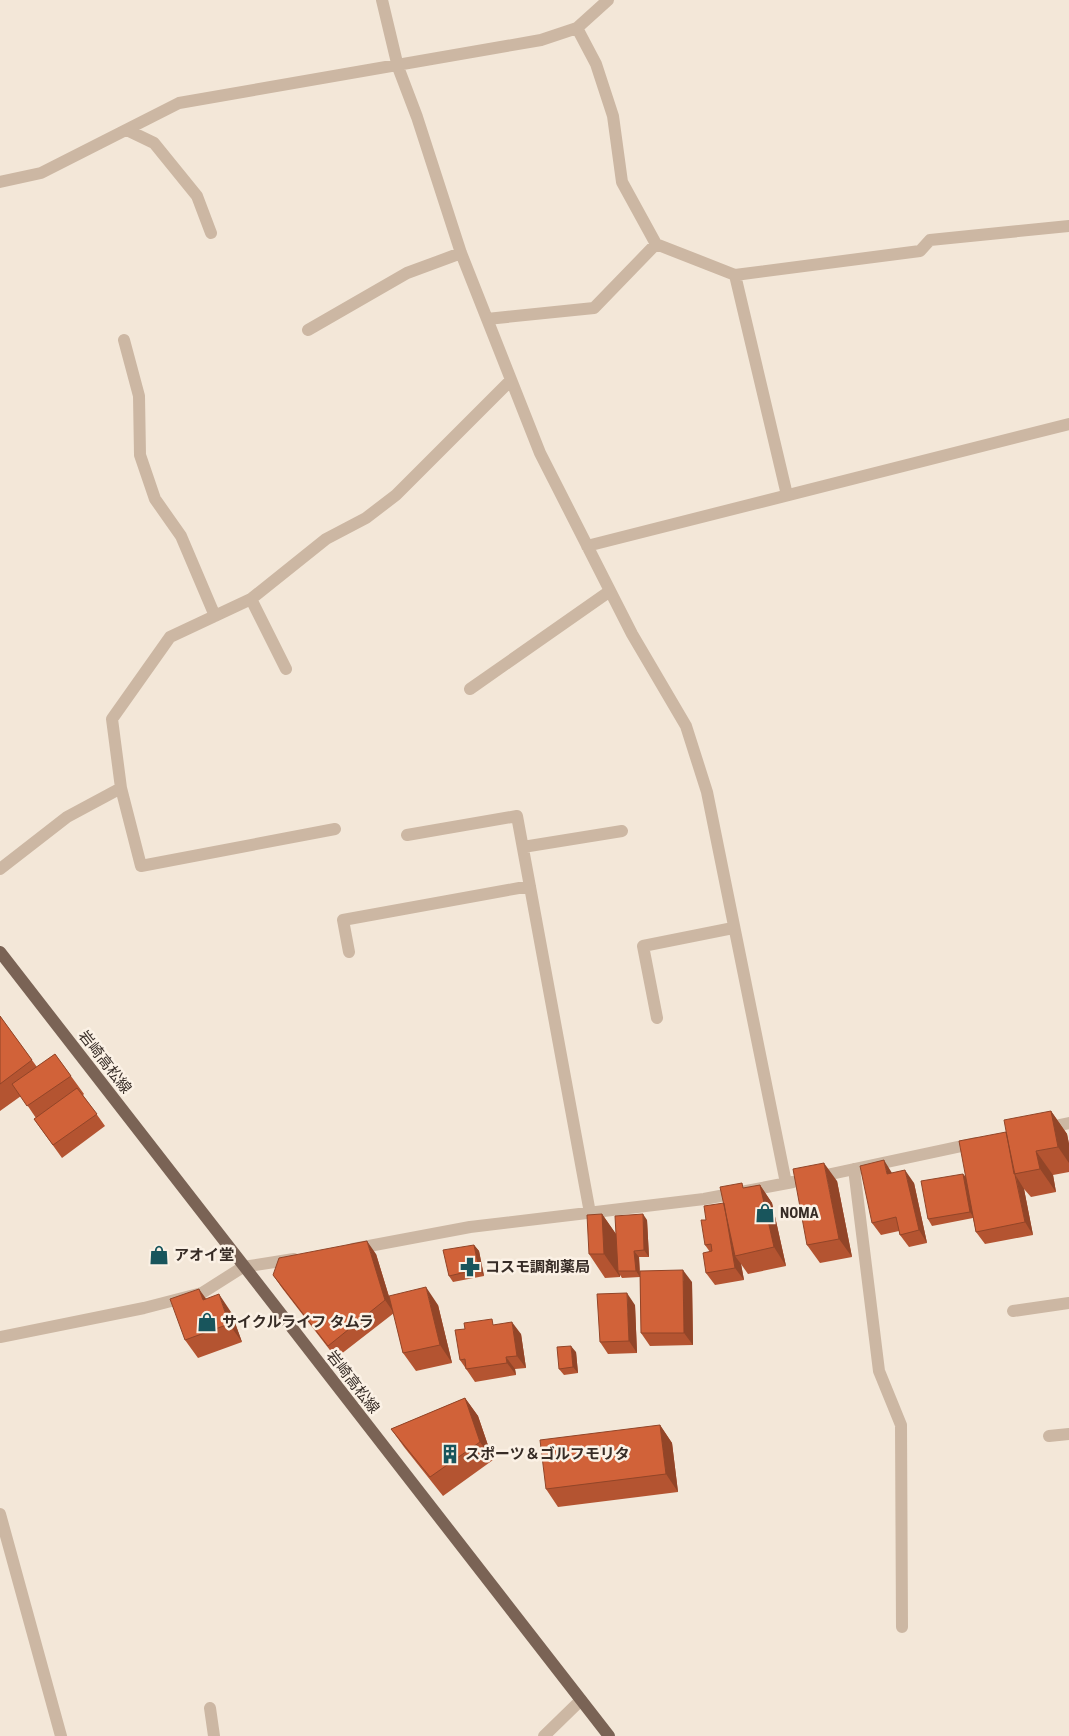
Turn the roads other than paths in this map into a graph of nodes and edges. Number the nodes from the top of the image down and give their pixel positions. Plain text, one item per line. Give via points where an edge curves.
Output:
1 (382, 0) edge
2 (608, 0) edge
3 (577, 28) junction
4 (398, 67) junction
5 (127, 130) junction
6 (0, 182) edge
7 (1069, 226) edge
8 (211, 233) dead end
9 (656, 244) junction
10 (462, 253) junction
11 (734, 275) junction
12 (488, 320) junction
13 (308, 330) dead end
14 (124, 340) dead end
15 (511, 380) junction
16 (1069, 424) edge
17 (787, 495) junction
18 (587, 546) junction
19 (610, 591) junction
20 (252, 599) junction
21 (215, 616) junction
22 (286, 669) dead end
23 (470, 689) dead end
24 (121, 788) junction
25 (335, 829) dead end
26 (622, 830) dead end
27 (407, 834) dead end
28 (523, 846) junction
29 (0, 869) edge
30 (530, 886) junction
31 (733, 928) junction
32 (0, 952) edge
33 (349, 952) dead end
34 (657, 1018) dead end
35 (1069, 1123) edge
36 (1030, 1131) edge
37 (991, 1140) edge
38 (854, 1169) junction
39 (786, 1183) junction
40 (590, 1213) junction
41 (340, 1251) edge
42 (311, 1256) edge
43 (243, 1267) junction
44 (1069, 1303) edge
45 (1012, 1311) dead end
46 (0, 1337) edge
47 (1069, 1434) edge
48 (1048, 1436) dead end
49 (0, 1514) edge
50 (902, 1627) dead end
51 (581, 1700) junction
52 (210, 1708) dead end
53 (61, 1736) edge
54 (214, 1736) edge
55 (544, 1736) edge
56 (609, 1736) edge

1 - 4 street
2 - 3 street
3 - 4 street via 541,40
3 - 9 street via 596,64 613,116 622,182
4 - 5 street via 179,103
4 - 10 street
5 - 6 street via 42,173
5 - 8 street via 154,143 191,188
7 - 11 street via 930,240 920,251
9 - 11 street
9 - 12 street via 594,308
10 - 12 street
10 - 13 street via 407,273
11 - 17 street
12 - 15 street
14 - 21 street via 139,396 140,455 154,499 181,536
15 - 18 street via 540,453
15 - 20 street via 396,494 366,518 326,539
16 - 17 street
17 - 18 street
18 - 19 street
19 - 23 street
19 - 31 street via 686,726 706,792
20 - 21 street
20 - 22 street
21 - 24 street via 170,637 112,719
24 - 25 street via 141,866
24 - 29 street via 67,817
26 - 28 street
27 - 28 street via 517,816
28 - 30 street
30 - 33 street via 344,920
30 - 40 street
31 - 34 street via 642,946
31 - 39 street
32 - 43 main road, 岩崎高松線
35 - 36 street
37 - 38 street
38 - 39 street
38 - 50 street via 879,1371 901,1426
39 - 40 street via 704,1199
40 - 41 street via 470,1227
42 - 43 street
43 - 46 street via 202,1293
43 - 51 main road, 岩崎高松線
44 - 45 street
47 - 48 street
49 - 53 street
51 - 55 street
51 - 56 main road, 岩崎高松線
52 - 54 street

